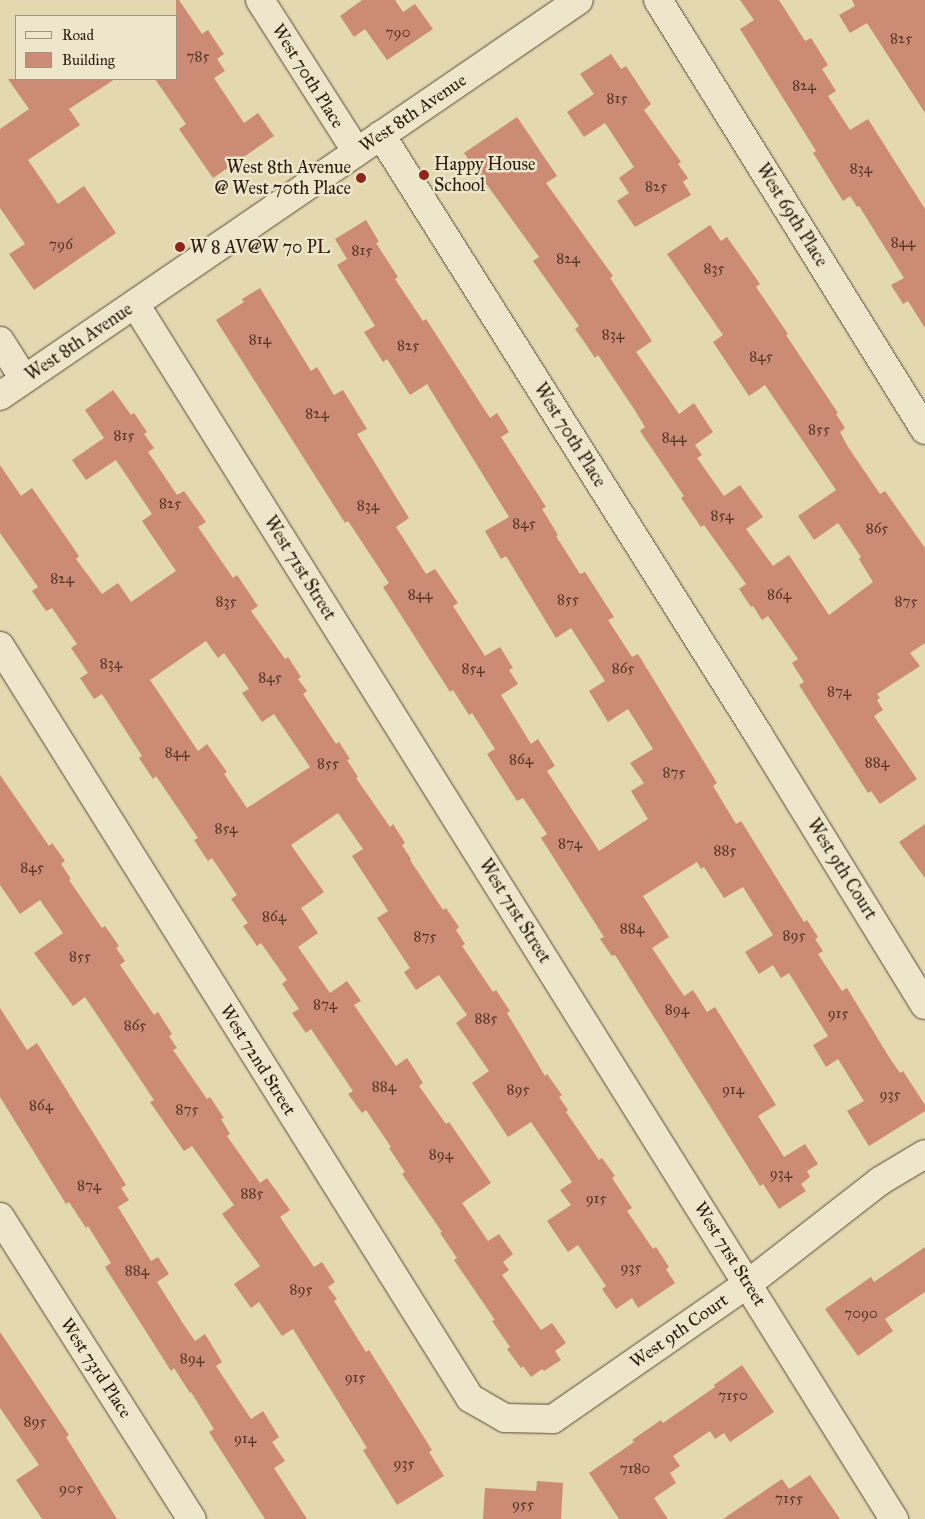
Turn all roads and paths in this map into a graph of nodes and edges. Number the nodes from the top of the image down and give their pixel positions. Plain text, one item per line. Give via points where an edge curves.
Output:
1 (260, 0) edge
2 (579, 0) edge
3 (658, 0) edge
4 (381, 135) junction
5 (357, 152) junction
6 (135, 304) junction
7 (0, 341) edge
8 (24, 379) junction
9 (0, 396) edge
10 (925, 430) edge
11 (0, 646) edge
12 (758, 734) joint
13 (925, 1004) edge
14 (925, 1154) edge
15 (0, 1217) edge
16 (749, 1283) junction
17 (553, 1419) joint
18 (192, 1519) edge
19 (894, 1519) edge

1 - 5 street, West 70th Place
2 - 4 street, West 8th Avenue
3 - 10 street, West 69th Place
4 - 5 street, West 8th Avenue
4 - 12 street, West 70th Place
5 - 6 street, West 8th Avenue
6 - 8 street, West 8th Avenue
6 - 16 street, West 71st Street
7 - 8 street
8 - 9 street, West 8th Avenue
11 - 17 street, West 72nd Street via 470,1398 505,1418
12 - 13 street, West 9th Court
14 - 16 street, West 9th Court via 880,1181
15 - 18 street, West 73rd Place
16 - 17 street, West 9th Court
16 - 19 street, West 71st Street

